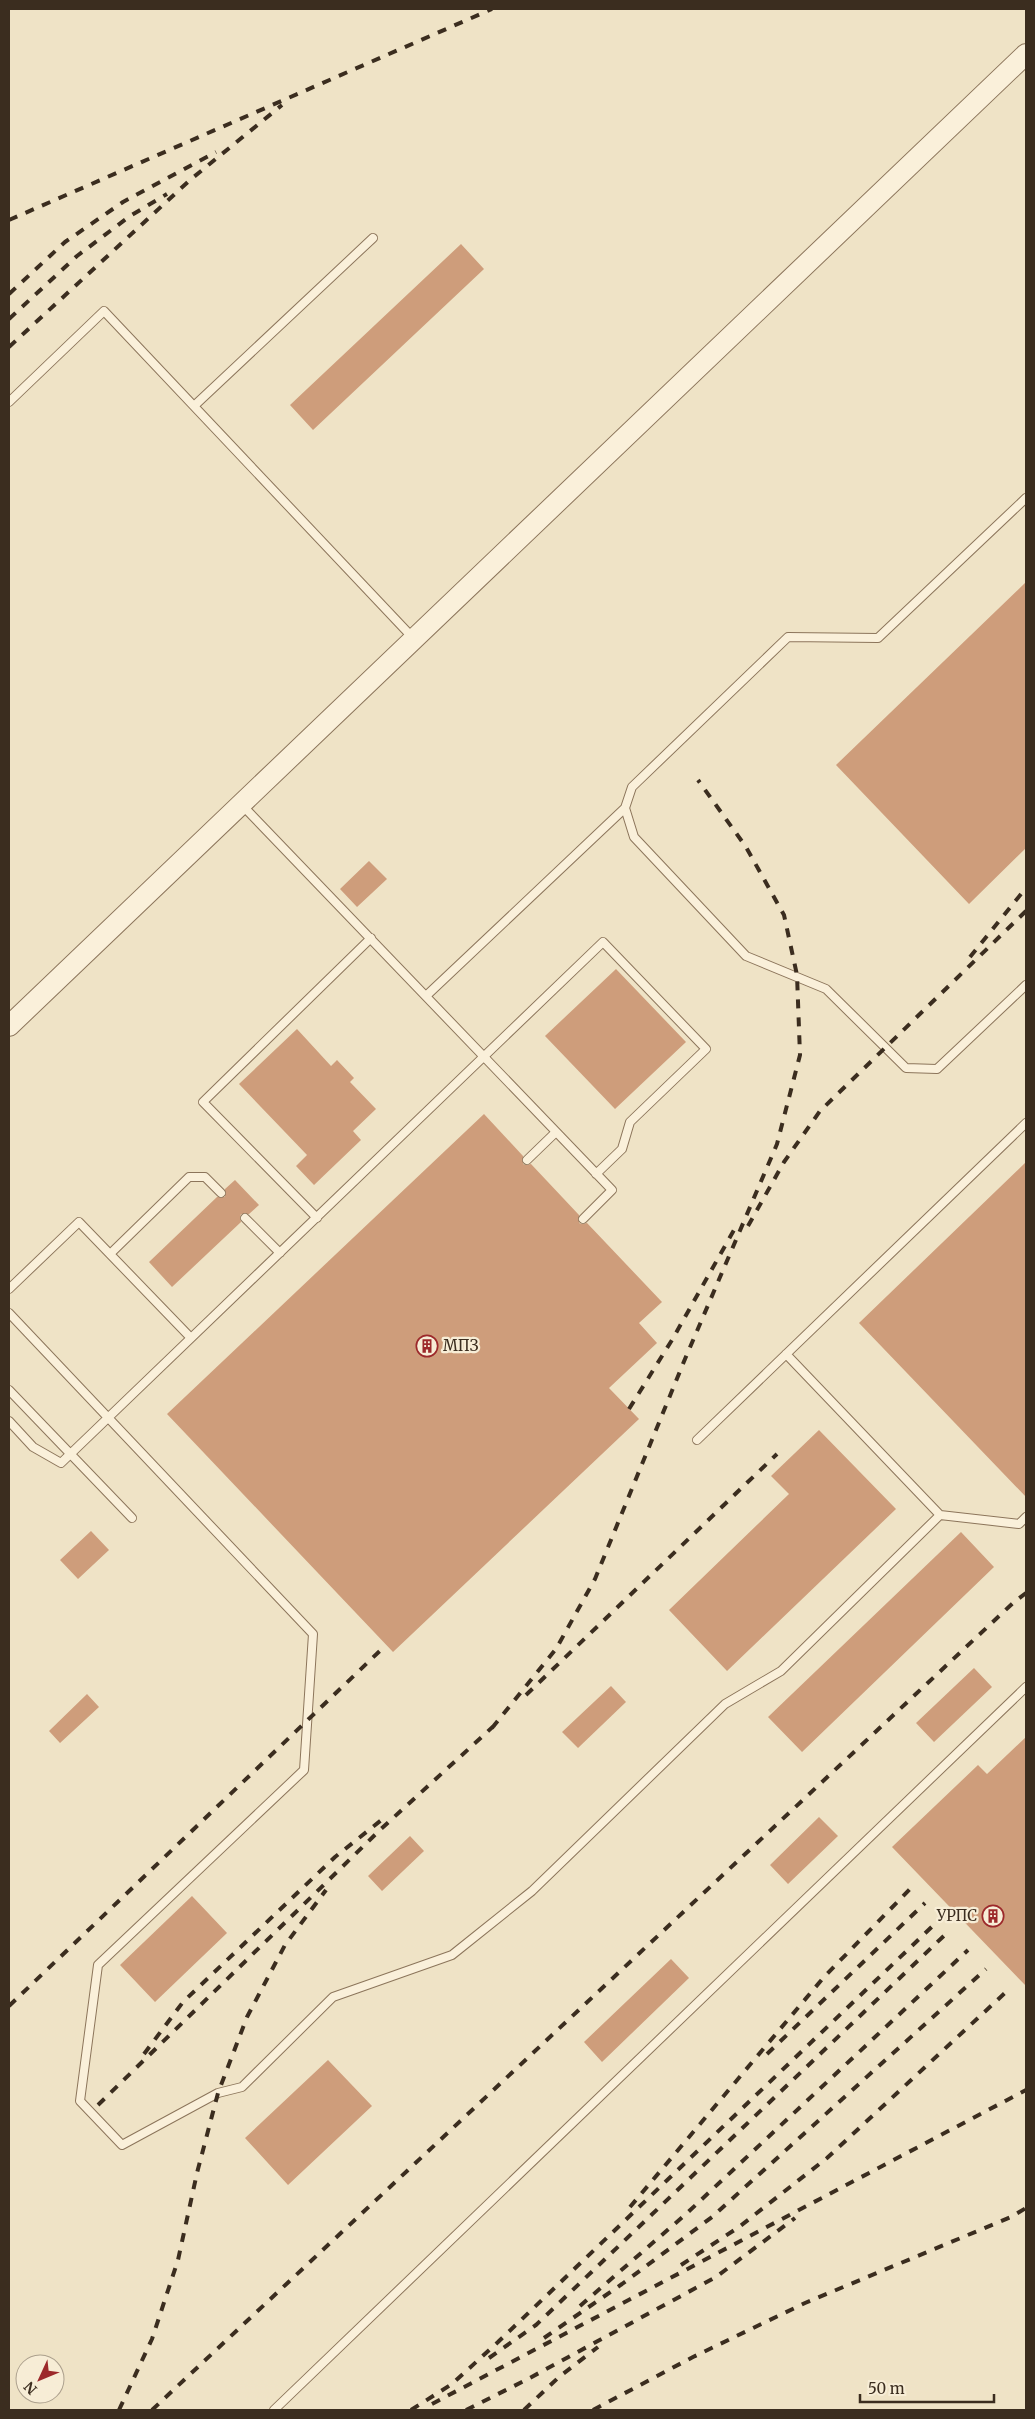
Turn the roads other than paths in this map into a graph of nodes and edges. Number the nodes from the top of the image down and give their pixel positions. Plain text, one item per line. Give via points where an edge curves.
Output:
1 (1026, 54) edge
2 (373, 238) dead end
3 (9, 402) edge
4 (194, 406) junction
5 (1026, 498) edge
6 (415, 640) junction
7 (242, 805) junction
8 (625, 808) junction
9 (370, 938) junction
10 (1026, 985) edge
11 (426, 996) junction
12 (9, 1026) edge
13 (484, 1056) junction
14 (1026, 1123) edge
15 (556, 1132) junction
16 (527, 1160) dead end
17 (596, 1174) junction
18 (221, 1193) dead end
19 (245, 1218) dead end
20 (317, 1218) junction
21 (583, 1219) dead end
22 (280, 1253) junction
23 (110, 1254) junction
24 (9, 1289) edge
25 (9, 1313) edge
26 (191, 1338) junction
27 (786, 1354) junction
28 (9, 1390) edge
29 (108, 1418) junction
30 (9, 1420) edge
31 (697, 1440) dead end
32 (70, 1454) junction
33 (940, 1515) junction
34 (1026, 1517) edge
35 (132, 1518) dead end
36 (1019, 1524) junction
37 (1026, 1531) edge
38 (1026, 1687) edge
39 (274, 2410) edge

1 - 6 street
2 - 4 lane
3 - 4 lane via 104,311
4 - 6 lane
5 - 8 lane via 878,638 788,637 632,787
6 - 7 street
7 - 9 lane
7 - 12 street
8 - 10 lane via 634,837 746,956 826,989 906,1068 937,1069
8 - 11 lane
9 - 11 lane
9 - 20 lane via 204,1102
11 - 13 lane
13 - 15 lane
13 - 17 lane via 603,942 706,1049 630,1122 622,1149
13 - 20 lane
14 - 27 lane
15 - 16 lane
15 - 17 lane
17 - 21 lane via 612,1190
18 - 23 lane via 205,1177 190,1177
19 - 22 lane
20 - 22 lane
22 - 26 lane
23 - 24 lane via 79,1222
23 - 26 lane
25 - 29 lane
26 - 29 lane
27 - 31 lane
27 - 33 lane
28 - 32 lane
29 - 32 lane
29 - 33 lane via 313,1634 304,1770 98,1965 80,2101 122,2145 218,2093 242,2088 333,1998 452,1955 532,1891 725,1704 781,1671
30 - 32 lane via 33,1447 61,1463
32 - 35 lane
33 - 36 lane
34 - 36 lane
36 - 37 lane
38 - 39 lane

